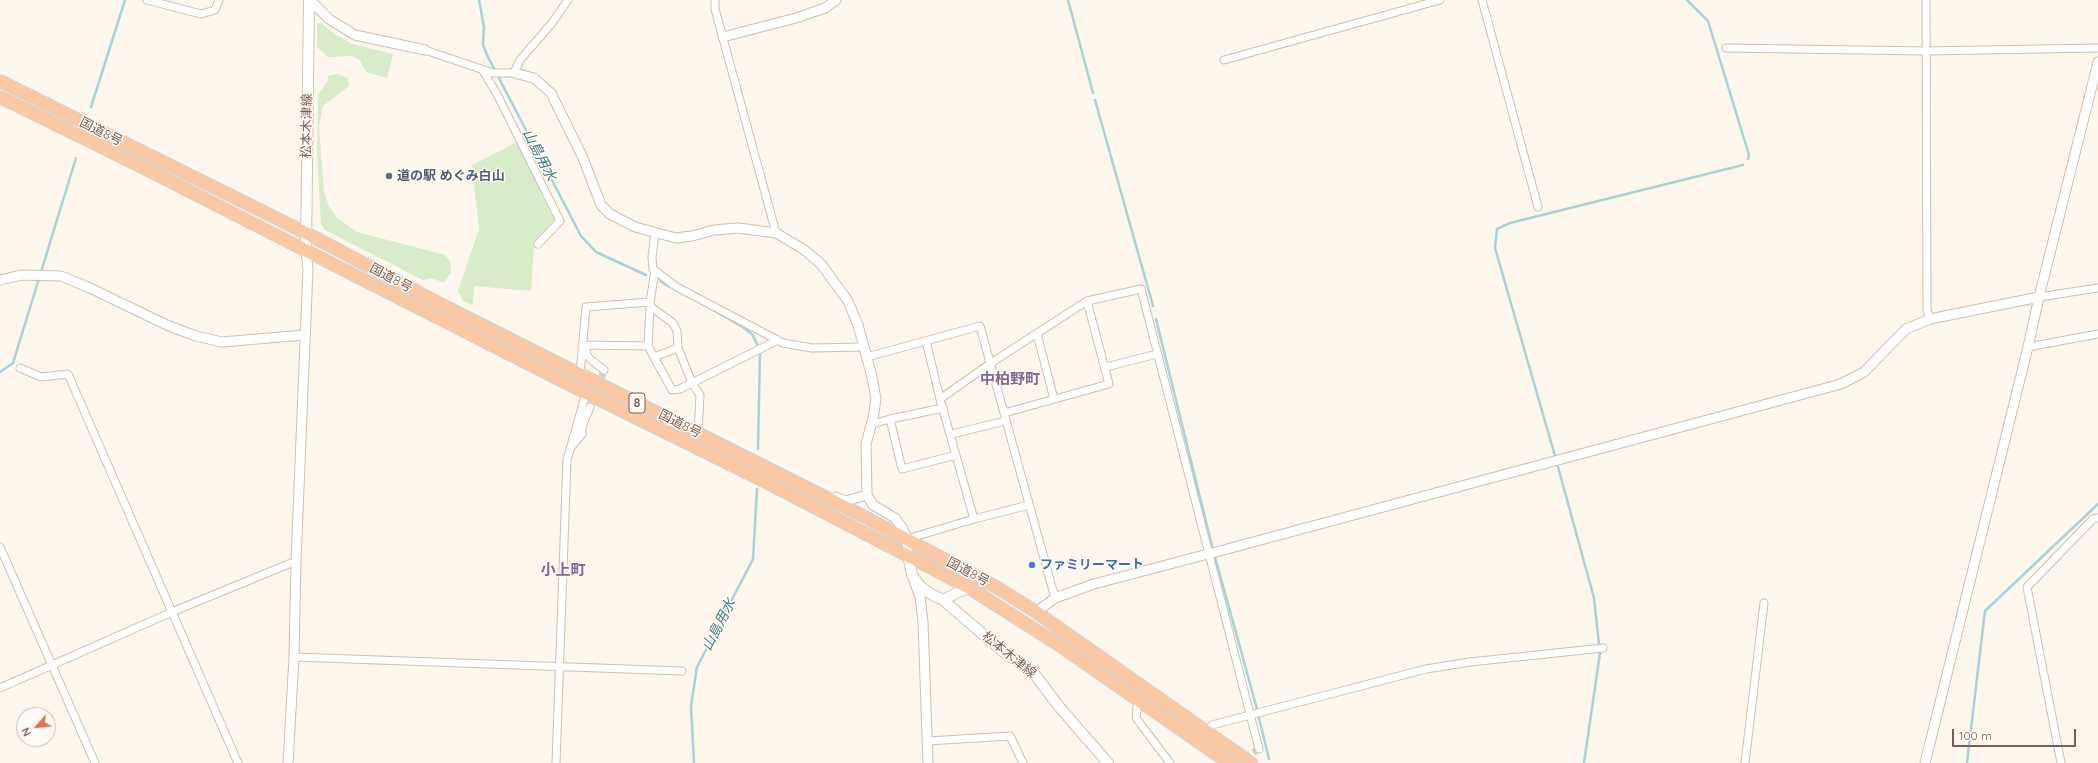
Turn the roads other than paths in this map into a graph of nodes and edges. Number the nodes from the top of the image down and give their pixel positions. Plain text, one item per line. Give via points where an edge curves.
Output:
1 (147, 0) edge
2 (219, 0) edge
3 (310, 0) edge
4 (568, 0) edge
5 (716, 0) edge
6 (836, 0) edge
7 (1440, 0) edge
8 (1482, 0) edge
9 (1926, 0) edge
10 (722, 37) junction
11 (1726, 48) dead end
12 (2098, 48) edge
13 (425, 50) joint
14 (1925, 51) junction
15 (1224, 60) dead end
16 (2098, 62) edge
17 (482, 69) junction
18 (514, 73) junction
19 (0, 81) edge
20 (0, 97) edge
21 (1538, 207) dead end
22 (306, 233) junction
23 (655, 233) junction
24 (776, 233) junction
25 (538, 244) dead end
26 (306, 251) junction
27 (655, 271) junction
28 (0, 280) edge
29 (2098, 288) edge
30 (2039, 297) junction
31 (1087, 301) junction
32 (650, 304) junction
33 (1930, 318) junction
34 (1037, 334) junction
35 (2098, 334) edge
36 (304, 336) junction
37 (778, 340) junction
38 (926, 341) junction
39 (585, 346) junction
40 (648, 346) junction
41 (864, 347) junction
42 (2028, 347) junction
43 (678, 348) junction
44 (1157, 354) junction
45 (654, 357) junction
46 (867, 357) junction
47 (991, 363) junction
48 (1106, 367) junction
49 (20, 368) dead end
50 (604, 370) dead end
51 (580, 374) junction
52 (692, 383) junction
53 (586, 394) junction
54 (940, 398) junction
55 (1054, 399) junction
56 (590, 407) tunnel mouth
57 (943, 408) junction
58 (1004, 413) junction
59 (890, 419) junction
60 (1005, 421) junction
61 (872, 424) junction
62 (698, 433) junction
63 (952, 434) junction
64 (570, 448) junction
65 (956, 455) junction
66 (776, 472) junction
67 (866, 495) junction
68 (1029, 505) junction
69 (2098, 518) edge
70 (974, 519) junction
71 (907, 539) junction
72 (0, 547) edge
73 (1212, 553) junction
74 (908, 554) junction
75 (296, 561) junction
76 (912, 576) junction
77 (968, 587) junction
78 (1054, 598) junction
79 (943, 600) junction
80 (1764, 603) dead end
81 (172, 612) junction
82 (1036, 612) junction
83 (1600, 649) dead end
84 (294, 657) junction
85 (52, 666) junction
86 (559, 667) junction
87 (682, 671) dead end
88 (0, 688) edge
89 (1138, 698) junction
90 (1251, 716) junction
91 (1207, 732) junction
92 (928, 741) junction
93 (1259, 749) dead end
94 (95, 763) edge
95 (238, 763) edge
96 (288, 763) edge
97 (556, 763) edge
98 (928, 763) edge
99 (1023, 763) edge
100 (1108, 763) edge
101 (1170, 763) edge
102 (1229, 763) edge
103 (1251, 763) edge
104 (1745, 763) edge
105 (1925, 763) edge
106 (2061, 763) edge

1 - 2 street via 201,14 215,10
3 - 13 street via 329,19 355,35
3 - 22 main road, 松本木津線
4 - 18 street via 520,60
5 - 10 street via 715,9
6 - 10 street via 825,8 796,18
7 - 15 street
8 - 21 street
9 - 14 street
10 - 24 street
11 - 14 street
12 - 14 street
13 - 17 street
14 - 33 street
16 - 30 street
17 - 18 street via 497,73
17 - 25 street via 560,220
18 - 23 street via 534,78 551,92 583,158 601,205 610,214 635,227
19 - 22 highway, 国道8号 / 8
20 - 26 highway, 国道8号 / 8
22 - 26 main road, 松本木津線
22 - 51 highway, 国道8号 / 8
23 - 24 street via 676,238 738,228
23 - 27 street via 652,257
24 - 41 street via 803,249 835,282 848,301
26 - 36 street via 308,269
26 - 53 highway, 国道8号 / 8
27 - 32 street
27 - 37 street via 675,286
28 - 36 street via 61,276 169,326 222,342
29 - 30 street
30 - 33 street
30 - 42 street
31 - 34 street
31 - 44 street via 1141,289
31 - 48 street
32 - 39 street via 586,307
32 - 40 street
32 - 43 street via 673,323 678,331
33 - 73 street via 1906,329 1864,372 1840,384
34 - 47 street
34 - 55 street
35 - 42 street
36 - 75 street
37 - 41 street via 812,348
37 - 52 street
38 - 46 street
38 - 47 street via 980,326
38 - 54 street
39 - 40 street
39 - 50 street via 590,360
39 - 51 street
40 - 45 street
41 - 46 street
42 - 105 street
43 - 45 street
43 - 52 street
44 - 48 street
44 - 73 street
45 - 52 street via 672,390
46 - 61 street via 876,399
47 - 54 street
47 - 58 street
48 - 55 street via 1109,384
49 - 81 street via 41,377 68,374
51 - 62 highway, 国道8号 / 8
52 - 62 street via 700,395
53 - 64 street
53 - 74 highway, 国道8号 / 8
54 - 57 street
55 - 58 street
56 - 64 street via 582,434
57 - 59 street
57 - 63 street
58 - 60 street
59 - 61 street
59 - 65 street via 902,469
60 - 63 street
60 - 68 street
61 - 67 street via 866,444
62 - 66 highway, 国道8号 / 8
63 - 65 street
64 - 86 street via 567,460
65 - 70 street
66 - 67 street via 796,477 846,501
66 - 71 highway, 国道8号 / 8
67 - 71 street via 873,505 895,518
68 - 70 street
68 - 78 street
69 - 106 street via 2093,519 2028,587
70 - 71 street
71 - 74 street
71 - 82 highway, 国道8号 / 8 via 998,588
72 - 85 street
73 - 78 street via 1094,584
73 - 90 street
74 - 76 main road
74 - 77 highway, 国道8号 / 8
75 - 81 street
75 - 84 street
76 - 79 main road, 松本木津線 via 929,593
76 - 92 street via 920,597
77 - 79 main road
77 - 89 highway, 国道8号 / 8
78 - 82 street
79 - 100 main road, 松本木津線 via 1006,654 1032,671
80 - 104 street
81 - 85 street
81 - 95 street
82 - 91 highway, 国道8号 / 8
83 - 90 street via 1426,669
84 - 86 street
84 - 96 street
85 - 88 street
85 - 94 street
86 - 87 street
86 - 97 street
89 - 101 street via 1136,718
89 - 102 highway, 国道8号 / 8
90 - 91 street via 1212,725
90 - 93 street
91 - 103 highway, 国道8号 / 8
92 - 98 street
92 - 99 street via 1010,736

